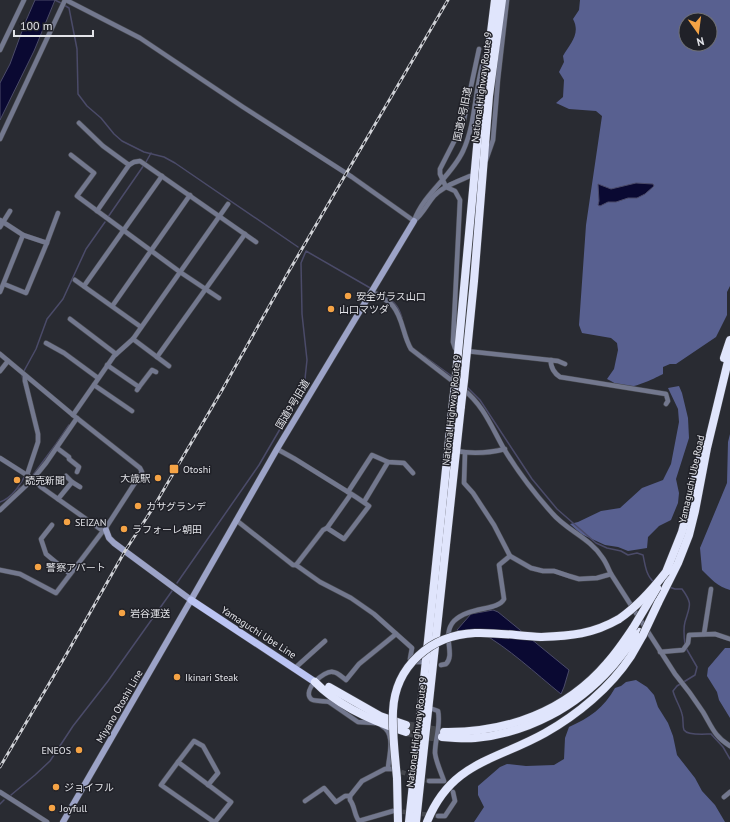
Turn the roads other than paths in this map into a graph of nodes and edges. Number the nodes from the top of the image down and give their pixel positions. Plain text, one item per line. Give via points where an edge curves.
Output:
1 (24, 0) edge
2 (65, 0) edge
3 (494, 0) edge
4 (502, 0) edge
5 (507, 0) edge
6 (489, 44) junction
7 (479, 49) dead end
8 (0, 50) edge
9 (79, 123) dead end
10 (0, 139) edge
11 (71, 155) dead end
12 (486, 161) dead end
13 (129, 165) junction
14 (162, 176) junction
15 (470, 176) dead end
16 (442, 179) junction
17 (446, 187) junction
18 (190, 195) junction
19 (228, 204) dead end
20 (10, 211) dead end
21 (97, 212) junction
22 (58, 213) dead end
23 (220, 216) junction
24 (1, 221) edge
25 (414, 221) junction
26 (0, 228) edge
27 (123, 231) junction
28 (245, 234) junction
29 (23, 235) junction
30 (256, 242) dead end
31 (47, 243) junction
32 (151, 251) junction
33 (180, 272) junction
34 (75, 280) dead end
35 (4, 284) junction
36 (84, 286) junction
37 (206, 289) junction
38 (0, 292) edge
39 (372, 292) junction
40 (219, 298) dead end
41 (113, 305) junction
42 (70, 319) dead end
43 (141, 327) junction
44 (133, 339) junction
45 (730, 340) edge
46 (46, 343) dead end
47 (463, 351) junction
48 (0, 354) edge
49 (116, 354) junction
50 (730, 354) edge
51 (157, 358) junction
52 (551, 360) junction
53 (8, 361) junction
54 (565, 364) dead end
55 (107, 365) junction
56 (169, 366) dead end
57 (152, 370) dead end
58 (0, 371) edge
59 (25, 376) junction
60 (98, 378) junction
61 (94, 385) junction
62 (666, 404) dead end
63 (132, 411) dead end
64 (75, 417) junction
65 (56, 448) junction
66 (277, 449) junction
67 (505, 449) junction
68 (456, 451) junction
69 (465, 453) junction
70 (0, 458) edge
71 (388, 462) junction
72 (77, 472) dead end
73 (413, 473) dead end
74 (27, 475) junction
75 (66, 476) dead end
76 (33, 479) junction
77 (72, 482) junction
78 (80, 487) dead end
79 (350, 493) junction
80 (58, 499) junction
81 (364, 502) junction
82 (0, 509) edge
83 (236, 520) junction
84 (52, 525) dead end
85 (327, 528) junction
86 (105, 531) junction
87 (510, 556) junction
88 (296, 565) junction
89 (0, 570) edge
90 (669, 573) junction
91 (70, 574) junction
92 (610, 574) junction
93 (711, 589) dead end
94 (191, 600) junction
95 (638, 632) junction
96 (396, 634) junction
97 (704, 634) junction
98 (730, 639) edge
99 (325, 641) dead end
100 (660, 652) junction
101 (421, 662) dead end
102 (441, 665) dead end
103 (295, 668) junction
104 (315, 682) junction
105 (425, 707) junction
106 (406, 728) tunnel mouth
107 (443, 735) tunnel mouth
108 (730, 746) edge
109 (178, 762) junction
110 (388, 768) junction
111 (394, 769) tunnel mouth
112 (429, 781) tunnel mouth
113 (208, 785) junction
114 (0, 792) edge
115 (453, 792) dead end
116 (730, 792) edge
117 (350, 796) junction
118 (724, 797) dead end
119 (305, 801) dead end
120 (393, 811) tunnel mouth
121 (438, 816) tunnel mouth
122 (47, 822) edge
123 (63, 822) edge
124 (214, 822) edge
125 (398, 822) edge
126 (409, 822) edge
127 (416, 822) edge
128 (427, 822) edge

1 - 8 street
2 - 10 street
2 - 25 street via 140,38 352,177
3 - 6 highway, National Highway Route 9
4 - 47 highway, National Highway Route 9 via 489,96 479,226
5 - 12 street via 493,140
6 - 16 street, 国道9号旧道 via 480,73 469,136 458,161
6 - 47 highway, National Highway Route 9 via 478,136
7 - 16 street via 463,124 440,169
9 - 13 street via 103,146
11 - 21 street via 94,173 77,196
13 - 14 street via 140,161
13 - 21 street
14 - 18 street
14 - 27 street
15 - 17 street, 国道9号旧道
16 - 17 street
16 - 25 street, 国道9号旧道 via 417,212
17 - 25 street, 国道9号旧道 via 434,195 421,216
17 - 47 street via 458,194 461,206 453,342 455,348
18 - 23 street
18 - 32 street
19 - 23 street
20 - 24 street
21 - 27 street
22 - 31 street
23 - 28 street
23 - 33 street
24 - 26 street
24 - 29 street
25 - 39 street, 国道9号旧道
27 - 32 street
27 - 36 street
28 - 30 street
28 - 37 street
29 - 31 street
29 - 35 street
31 - 35 street via 26,293
32 - 33 street
32 - 41 street
33 - 37 street
33 - 43 street
34 - 36 street
35 - 38 street
36 - 41 street
37 - 40 street
37 - 51 street
39 - 66 street, 国道9号旧道
39 - 67 street via 394,307 411,349 477,401
41 - 43 street
42 - 49 street
43 - 44 street
44 - 49 street
44 - 51 street
45 - 90 highway, Yamaguchi Ube Road via 716,387 687,513
46 - 60 street
47 - 52 street
47 - 68 highway, National Highway Route 9, bridge via 464,381
47 - 105 highway, National Highway Route 9, bridge via 456,376 453,402
48 - 53 street
49 - 55 street
50 - 90 highway, Yamaguchi Ube Road via 696,512 684,549
51 - 56 street
52 - 54 street
52 - 62 street via 553,369 560,377 666,394
53 - 58 street
53 - 59 street
55 - 57 street via 138,389
55 - 60 street
59 - 64 street
59 - 74 street via 38,434 38,442
60 - 61 street
61 - 63 street
61 - 64 street
64 - 65 street
64 - 86 street via 142,472
65 - 72 street via 79,467
65 - 76 street
66 - 79 street
66 - 83 street, 国道9号旧道
67 - 69 street
67 - 92 street via 528,485 552,514 591,544 602,557
68 - 69 street
68 - 105 highway, National Highway Route 9
69 - 87 street via 464,483 494,525
70 - 74 street
71 - 73 street via 404,463
71 - 79 street via 372,455
71 - 81 street
74 - 76 street
75 - 77 street
76 - 80 street
76 - 82 street
77 - 78 street
77 - 80 street
79 - 81 street
79 - 85 street
80 - 86 street
81 - 85 street via 369,506 344,539
83 - 88 street
83 - 94 street, 国道9号旧道
84 - 91 street via 41,539 46,554
85 - 88 street
86 - 91 street
86 - 94 street via 114,543
87 - 92 street via 531,568 554,570 580,579
87 - 102 street via 499,565 504,598 502,602 497,606 468,612 455,621 448,633 450,656 446,664
88 - 96 street via 320,582 351,598
89 - 91 street via 20,574 56,593
90 - 95 highway, bridge via 651,601
90 - 95 highway, Yamaguchi Ube Road, bridge via 658,603
90 - 125 highway, bridge via 632,610 607,626 585,633 541,637 463,634 440,640 422,651 403,674 394,697 393,730
92 - 100 street
93 - 97 street
94 - 103 main road, Yamaguchi Ube Line
94 - 123 street, Miyano Otoshi Line
95 - 107 highway via 612,667 589,690 559,707 502,726
95 - 128 highway via 630,657 599,693 564,721 532,740 463,773 444,792
96 - 101 street via 412,648 410,659
96 - 104 street via 359,664 346,680 329,671
97 - 98 street via 715,634
97 - 100 street via 689,635 688,643 683,650
99 - 103 street
100 - 108 street via 695,700 717,737
103 - 104 main road, Yamaguchi Ube Line
104 - 106 highway via 359,713 378,722
104 - 110 street via 308,694 313,700 329,702 358,722 373,722 386,728 391,741
105 - 112 street via 438,711 440,719 436,753 437,764 444,781
105 - 126 highway, National Highway Route 9
105 - 127 highway, National Highway Route 9
109 - 113 street
109 - 113 street via 194,741 203,746 218,773
109 - 124 street via 161,785
110 - 111 street
110 - 117 street via 362,781
113 - 124 street via 231,802
114 - 122 street
115 - 121 street via 455,802 445,816
116 - 118 street
117 - 119 street via 336,802 324,788
117 - 120 street via 359,821

